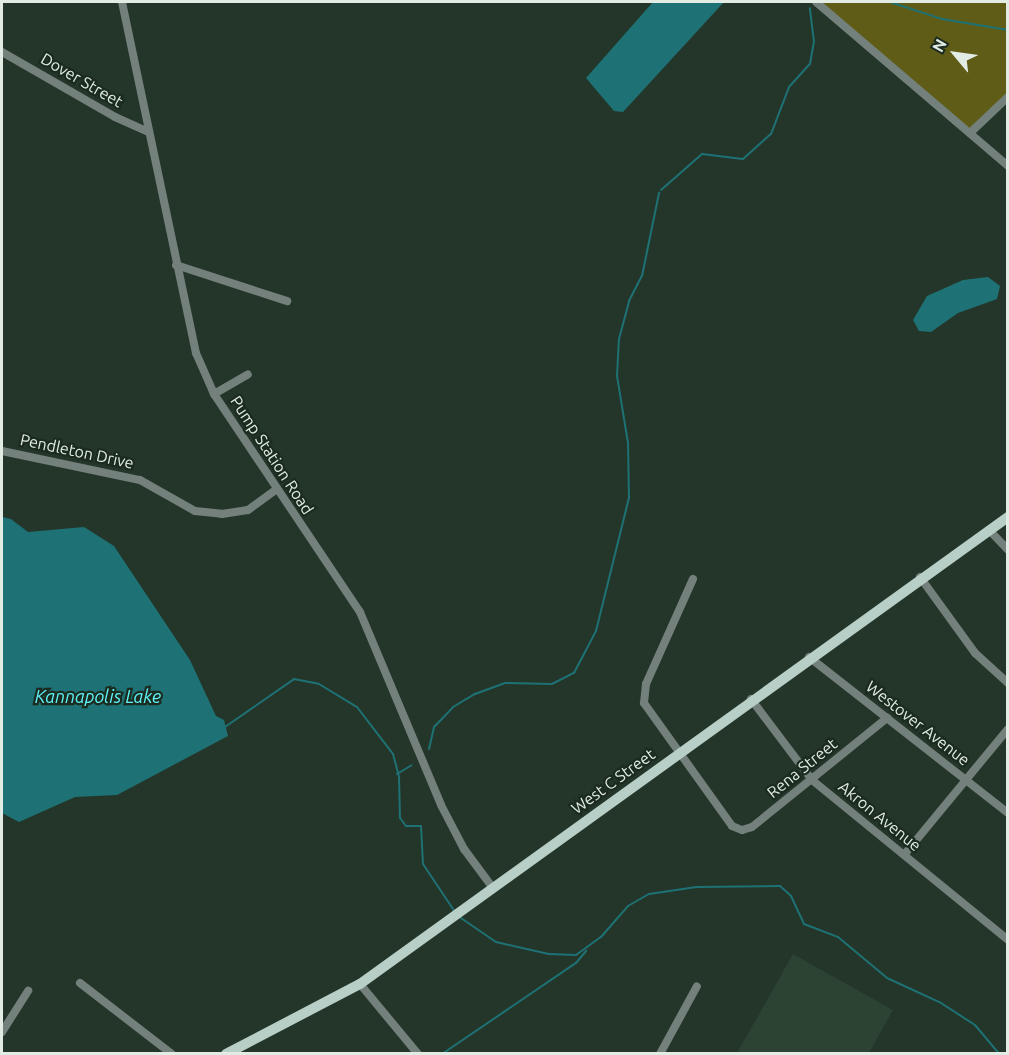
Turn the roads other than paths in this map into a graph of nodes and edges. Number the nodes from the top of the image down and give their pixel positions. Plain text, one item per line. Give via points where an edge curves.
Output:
1 (122, 2) edge
2 (816, 2) edge
3 (2, 52) edge
4 (1008, 97) edge
5 (149, 132) junction
6 (970, 133) junction
7 (1008, 166) edge
8 (176, 265) junction
9 (287, 301) dead end
10 (248, 374) dead end
11 (214, 394) junction
12 (2, 452) edge
13 (276, 490) junction
14 (1008, 517) edge
15 (989, 530) junction
16 (1008, 550) edge
17 (920, 577) junction
18 (693, 579) dead end
19 (810, 657) junction
20 (1008, 683) edge
21 (751, 699) junction
22 (887, 718) junction
23 (1008, 729) edge
24 (680, 752) junction
25 (966, 779) junction
26 (812, 780) junction
27 (1008, 813) edge
28 (904, 855) junction
29 (493, 888) junction
30 (1006, 935) edge
31 (80, 983) dead end
32 (360, 984) junction
33 (697, 986) dead end
34 (28, 991) dead end
35 (2, 1032) edge
36 (172, 1053) edge
37 (226, 1053) edge
38 (418, 1053) edge
39 (660, 1053) edge

1 - 5 street, Pump Station Road
2 - 6 street
3 - 5 street, Dover Street via 115,117
4 - 6 street
5 - 8 street, Pump Station Road
6 - 7 street
8 - 9 street
8 - 11 street, Pump Station Road via 196,353
10 - 11 street
11 - 13 street, Pump Station Road
12 - 13 street, Pendleton Drive via 140,480 195,511 222,514 248,510
13 - 29 street, Pump Station Road via 360,612 441,806 464,849
14 - 15 main road, West C Street
15 - 16 street
15 - 17 main road, West C Street
17 - 19 main road, West C Street
17 - 20 street via 975,653
18 - 24 street via 646,684 644,703
19 - 21 main road, West C Street
19 - 22 street, Westover Avenue
21 - 24 main road, West C Street
21 - 26 street, Akron Avenue
22 - 25 street, Westover Avenue
22 - 26 street, Rena Street
23 - 25 street
24 - 26 street, Rena Street via 732,826 742,830 752,827
24 - 29 main road, West C Street
25 - 27 street, Westover Avenue
25 - 28 street
26 - 28 street, Akron Avenue
28 - 30 street, Akron Avenue
29 - 32 main road, West C Street
31 - 36 street
32 - 37 main road, West C Street
32 - 38 street
33 - 39 street
34 - 35 street

